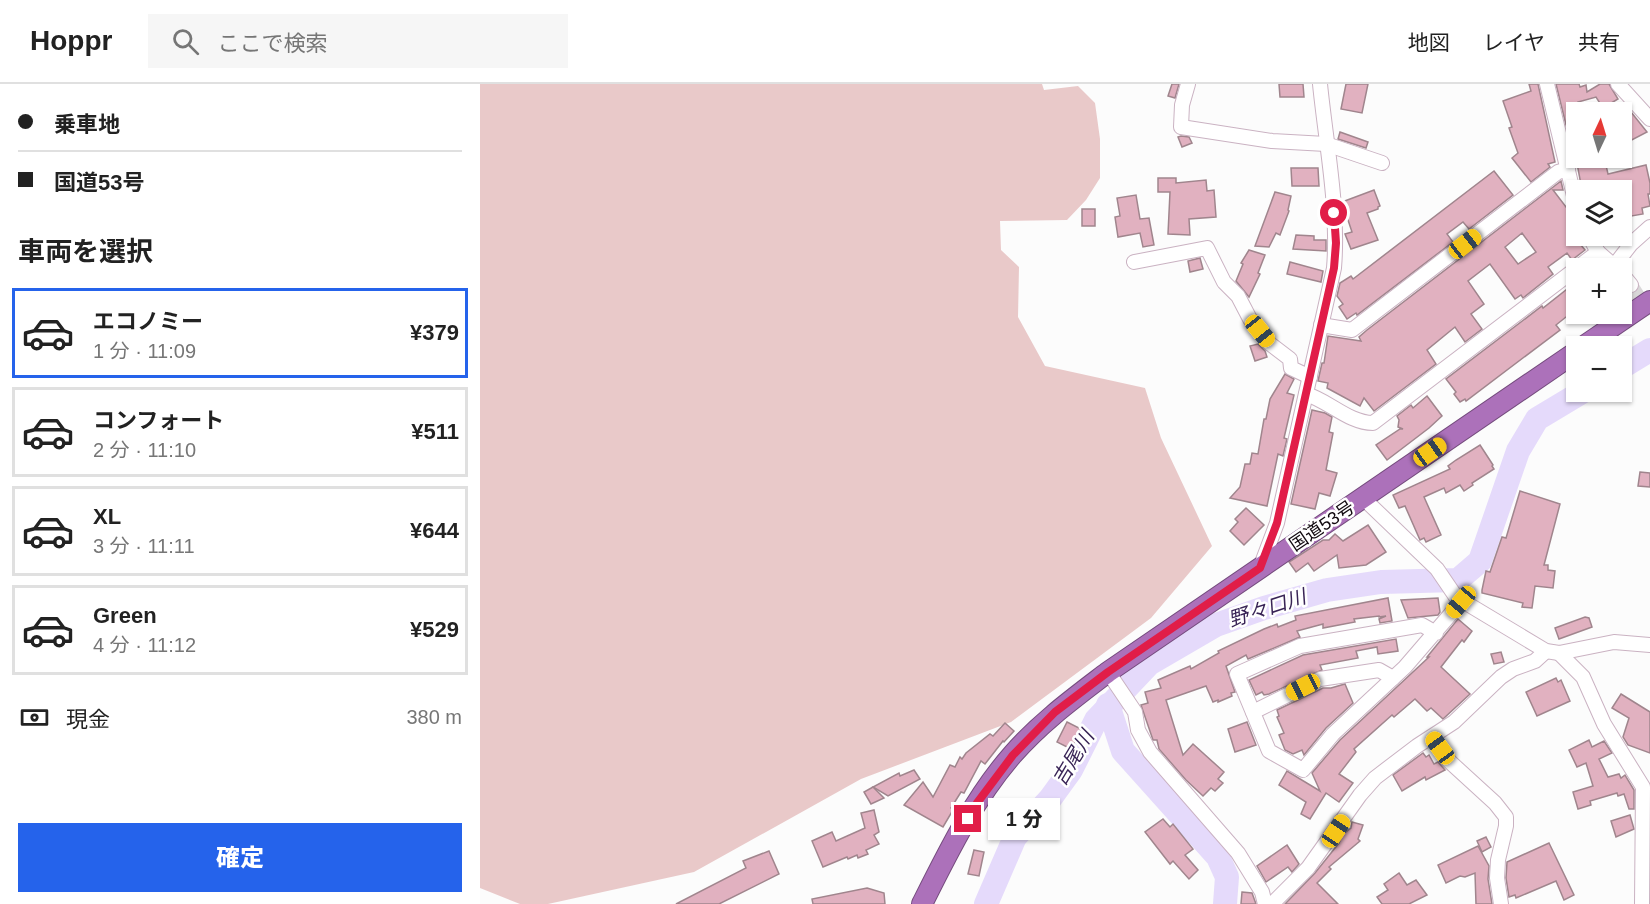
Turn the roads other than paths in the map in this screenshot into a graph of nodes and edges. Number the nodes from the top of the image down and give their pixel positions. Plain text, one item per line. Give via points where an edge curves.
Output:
1 (1188, 84) edge
2 (1320, 84) edge
3 (1547, 84) edge
4 (1618, 84) edge
5 (1650, 119) edge
6 (1326, 144) junction
7 (1382, 163) dead end
8 (1568, 169) junction
9 (1571, 180) edge
10 (1650, 227) edge
11 (1595, 246) edge
12 (1598, 252) junction
13 (1605, 258) edge
14 (1626, 258) edge
15 (1134, 262) dead end
16 (1650, 301) edge
17 (1322, 325) junction
18 (1599, 336) edge
19 (1566, 359) edge
20 (1310, 376) junction
21 (1306, 394) junction
22 (1363, 498) junction
23 (1260, 568) junction
24 (1458, 600) junction
25 (1436, 633) junction
26 (1650, 645) edge
27 (1552, 652) junction
28 (1393, 678) junction
29 (1112, 679) junction
30 (1253, 712) junction
31 (1432, 736) junction
32 (922, 904) edge
33 (1266, 904) edge
34 (1272, 904) edge
35 (1501, 904) edge
36 (1642, 904) edge

1 - 6 street via 1181,127 1272,141
2 - 6 street
3 - 8 street
4 - 5 street
6 - 7 street
6 - 17 street via 1336,243
8 - 9 street
8 - 17 street via 1558,172 1353,330
10 - 14 street via 1631,244
11 - 12 street
12 - 13 street
12 - 21 street via 1373,423 1362,423
15 - 20 street via 1207,248 1224,282 1269,343 1290,358 1291,368
16 - 18 highway
17 - 20 street
19 - 22 highway, 国道53号
20 - 21 street
21 - 23 street via 1277,523
22 - 23 highway, 国道53号
22 - 24 street via 1437,569
23 - 29 highway, 国道53号
24 - 25 street
24 - 27 street
25 - 28 street
25 - 30 street via 1422,625 1300,646 1237,674
26 - 27 street via 1614,642
27 - 31 street via 1501,677 1454,722
27 - 36 street via 1582,677 1604,724 1643,787
28 - 30 street via 1379,670 1320,678
28 - 30 street via 1333,734 1303,770 1269,751
29 - 32 highway, 国道53号 via 1055,712 1013,755 977,803
29 - 33 street via 1135,712 1150,752 1238,853
31 - 34 street via 1375,778 1308,868
31 - 35 street via 1448,760 1506,817 1498,860

